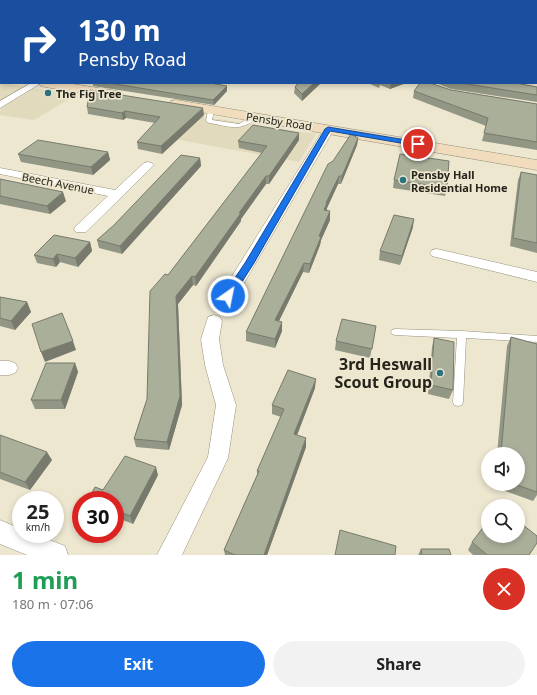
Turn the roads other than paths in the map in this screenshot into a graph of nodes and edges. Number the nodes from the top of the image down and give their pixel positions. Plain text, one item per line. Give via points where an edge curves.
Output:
1 (35, 84) edge
2 (51, 84) edge
3 (128, 97) edge
4 (166, 103) edge
5 (0, 105) edge
6 (328, 129) junction
7 (148, 165) dead end
8 (537, 165) edge
9 (0, 171) edge
10 (117, 194) junction
11 (81, 229) dead end
12 (437, 254) dead end
13 (537, 277) edge
14 (228, 296) dead end
15 (214, 321) dead end
16 (395, 332) dead end
17 (462, 334) junction
18 (537, 339) edge
19 (458, 402) dead end
20 (0, 532) edge
21 (56, 555) edge
22 (170, 555) edge

1 - 5 street
2 - 3 main road
4 - 6 main road, Pensby Road
6 - 8 main road, Pensby Road
6 - 14 street
7 - 10 street, Beech Avenue
9 - 10 street, Beech Avenue
10 - 11 street, Beech Avenue
12 - 13 street
15 - 22 street via 210,339 214,365 226,405 218,458
16 - 17 lane
17 - 18 lane
17 - 19 lane
20 - 21 street

